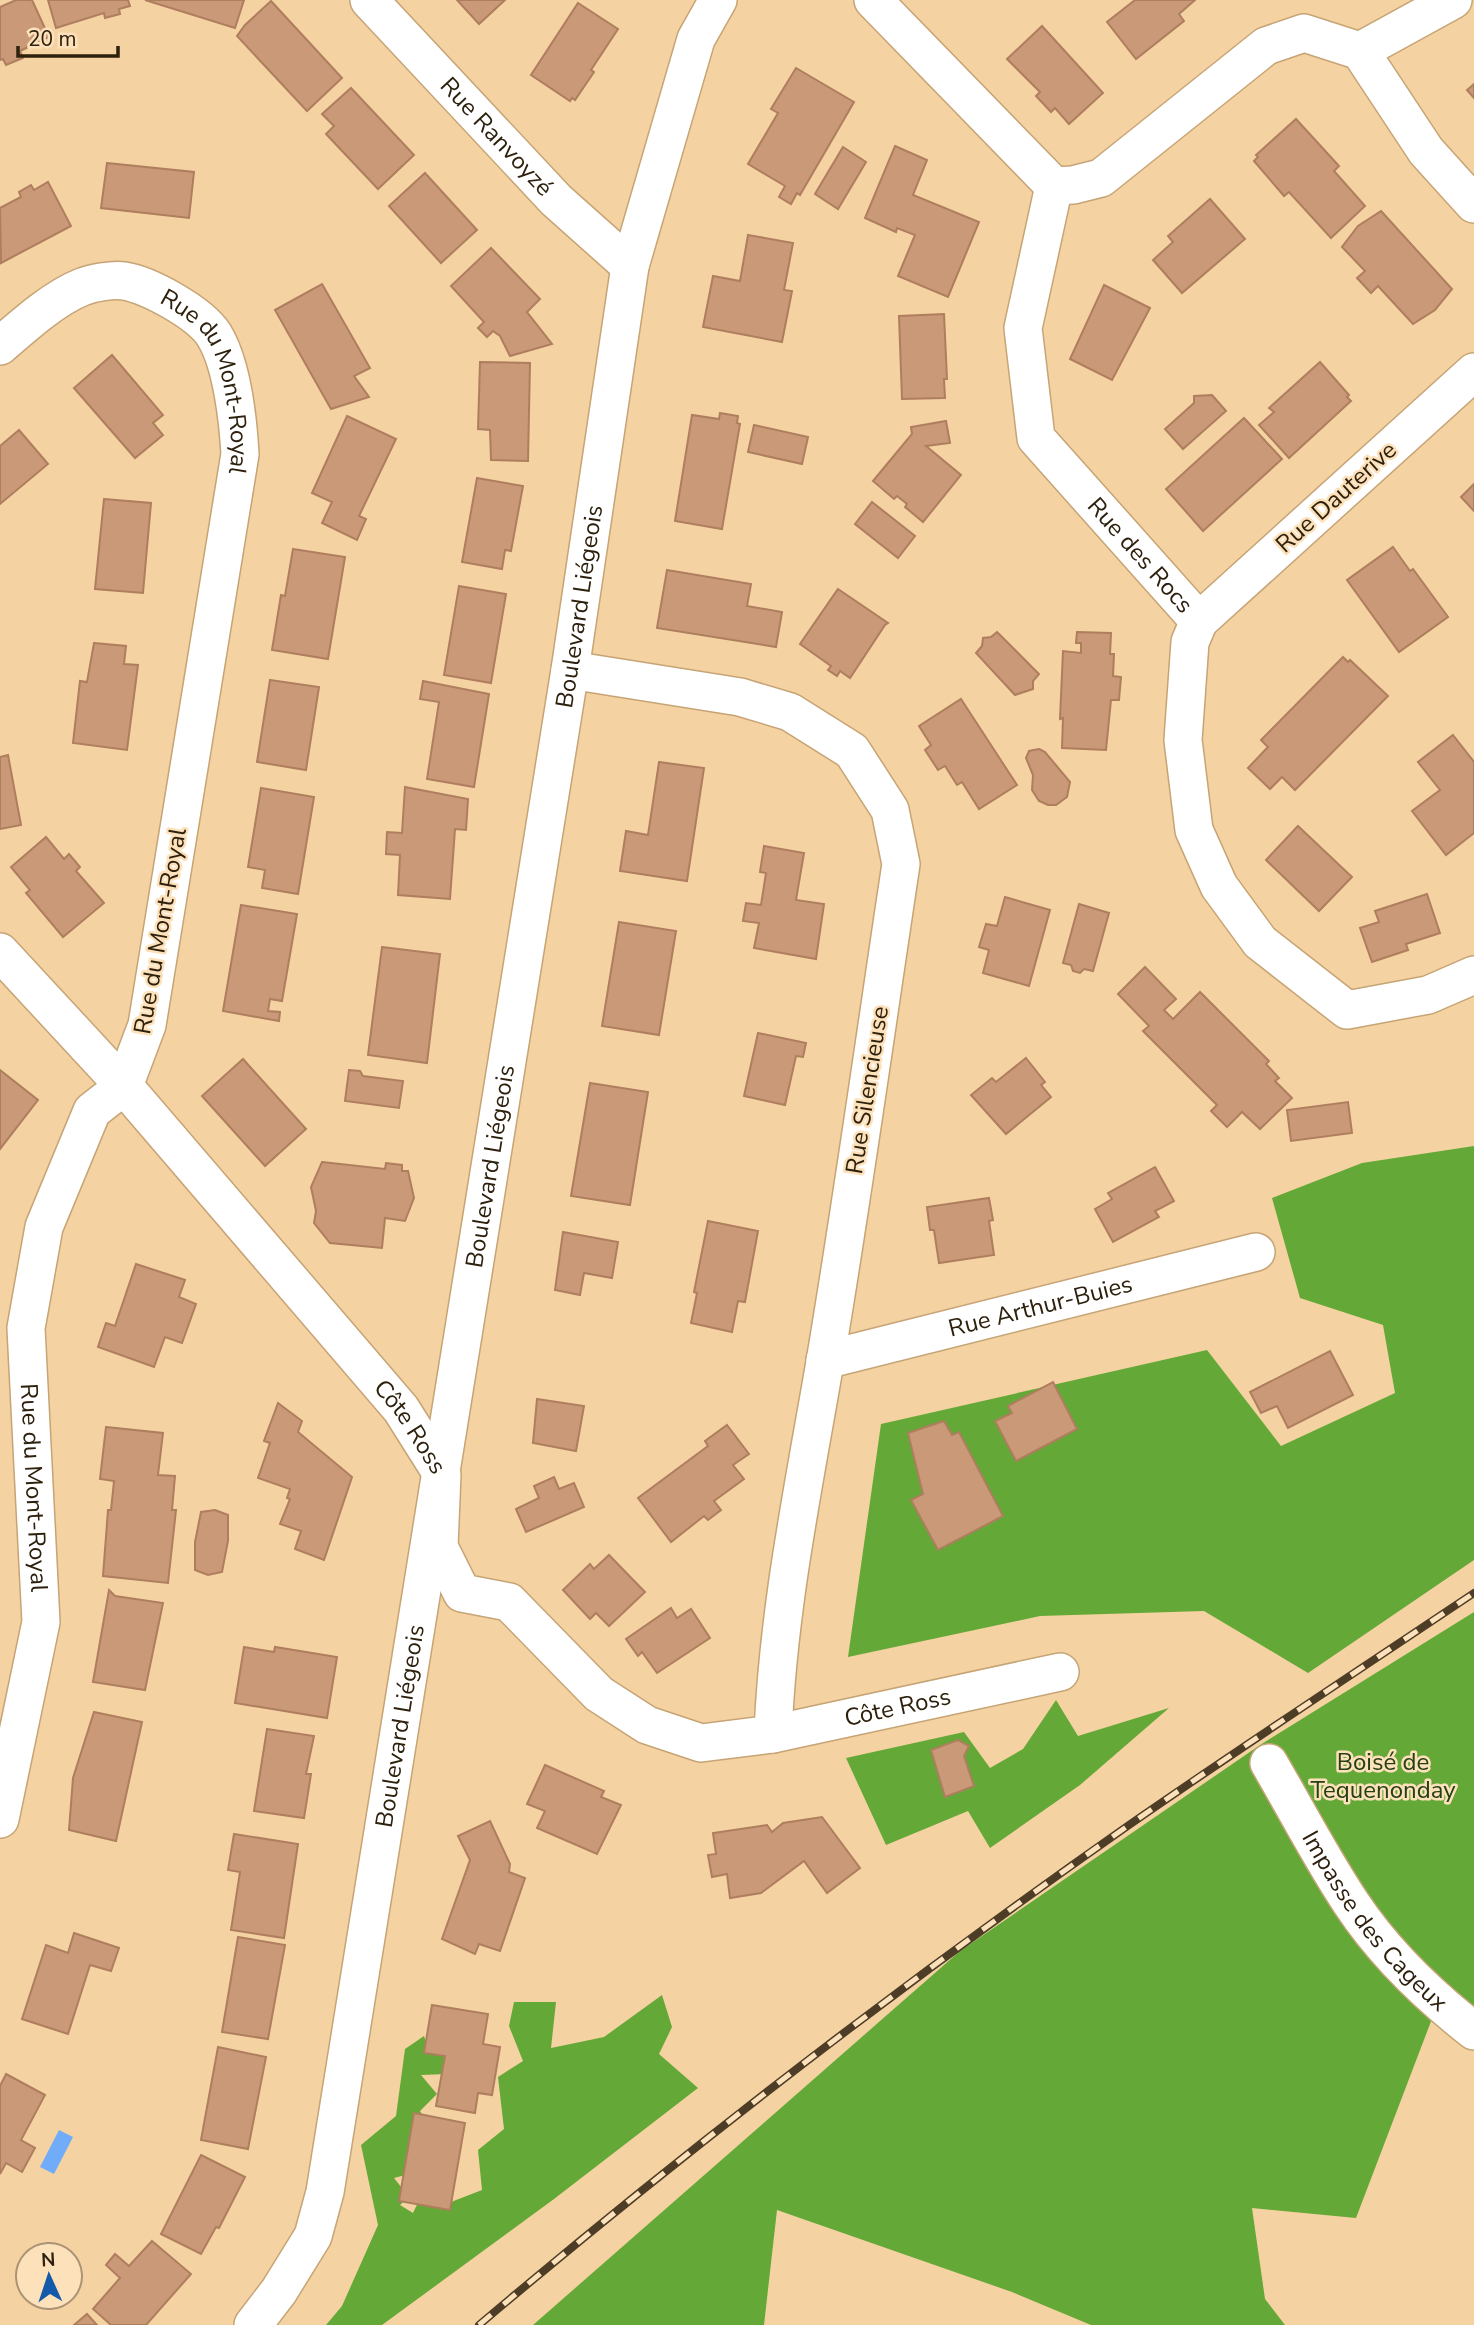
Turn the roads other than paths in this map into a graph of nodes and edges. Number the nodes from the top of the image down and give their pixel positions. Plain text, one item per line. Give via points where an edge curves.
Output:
1 (369, 0) edge
2 (718, 0) edge
3 (873, 0) edge
4 (1453, 0) edge
5 (1360, 51) junction
6 (1054, 186) junction
7 (1474, 204) edge
8 (630, 266) junction
9 (0, 346) edge
10 (1474, 372) edge
11 (1199, 621) junction
12 (570, 670) junction
13 (0, 952) edge
14 (1474, 975) edge
15 (124, 1087) junction
16 (1256, 1252) dead end
17 (825, 1360) junction
18 (442, 1474) junction
19 (1060, 1672) dead end
20 (773, 1734) junction
21 (1269, 1763) dead end
22 (0, 1819) edge
23 (1474, 2031) edge
24 (253, 2325) edge

1 - 8 street, Rue Ranvoyzé via 556,200
2 - 8 street, Boulevard Liégeois via 696,39
3 - 6 street
4 - 5 street
5 - 6 street via 1304,33 1266,46 1101,178
5 - 7 street via 1426,151
6 - 11 street, Rue des Rocs via 1023,328 1036,438
8 - 12 street, Boulevard Liégeois
9 - 15 street, Rue du Mont-Royal via 41,311 82,287 122,280 151,289 186,309 213,334 228,373 237,418 240,454 147,1025
10 - 11 street, Rue Dauterive
11 - 14 street, Rue des Rocs via 1190,642 1183,740 1194,830 1219,886 1260,942 1347,1010 1428,995
12 - 17 street, Rue Silencieuse via 740,696 790,712 852,751 890,810 901,864
12 - 18 street, Boulevard Liégeois
13 - 15 street, Côte Ross
15 - 18 street, Côte Ross via 401,1409
15 - 22 street, Rue du Mont-Royal via 92,1111 44,1227 26,1328 41,1622
16 - 17 street, Rue Arthur-Buies
17 - 20 street, Rue Silencieuse via 790,1553
18 - 20 street, Côte Ross via 439,1547 463,1593 509,1602 599,1694 647,1725 701,1743
18 - 24 street, Boulevard Liégeois via 325,2192 313,2236
19 - 20 street, Côte Ross
21 - 23 street, Impasse des Cageux via 1351,1904 1438,2003

